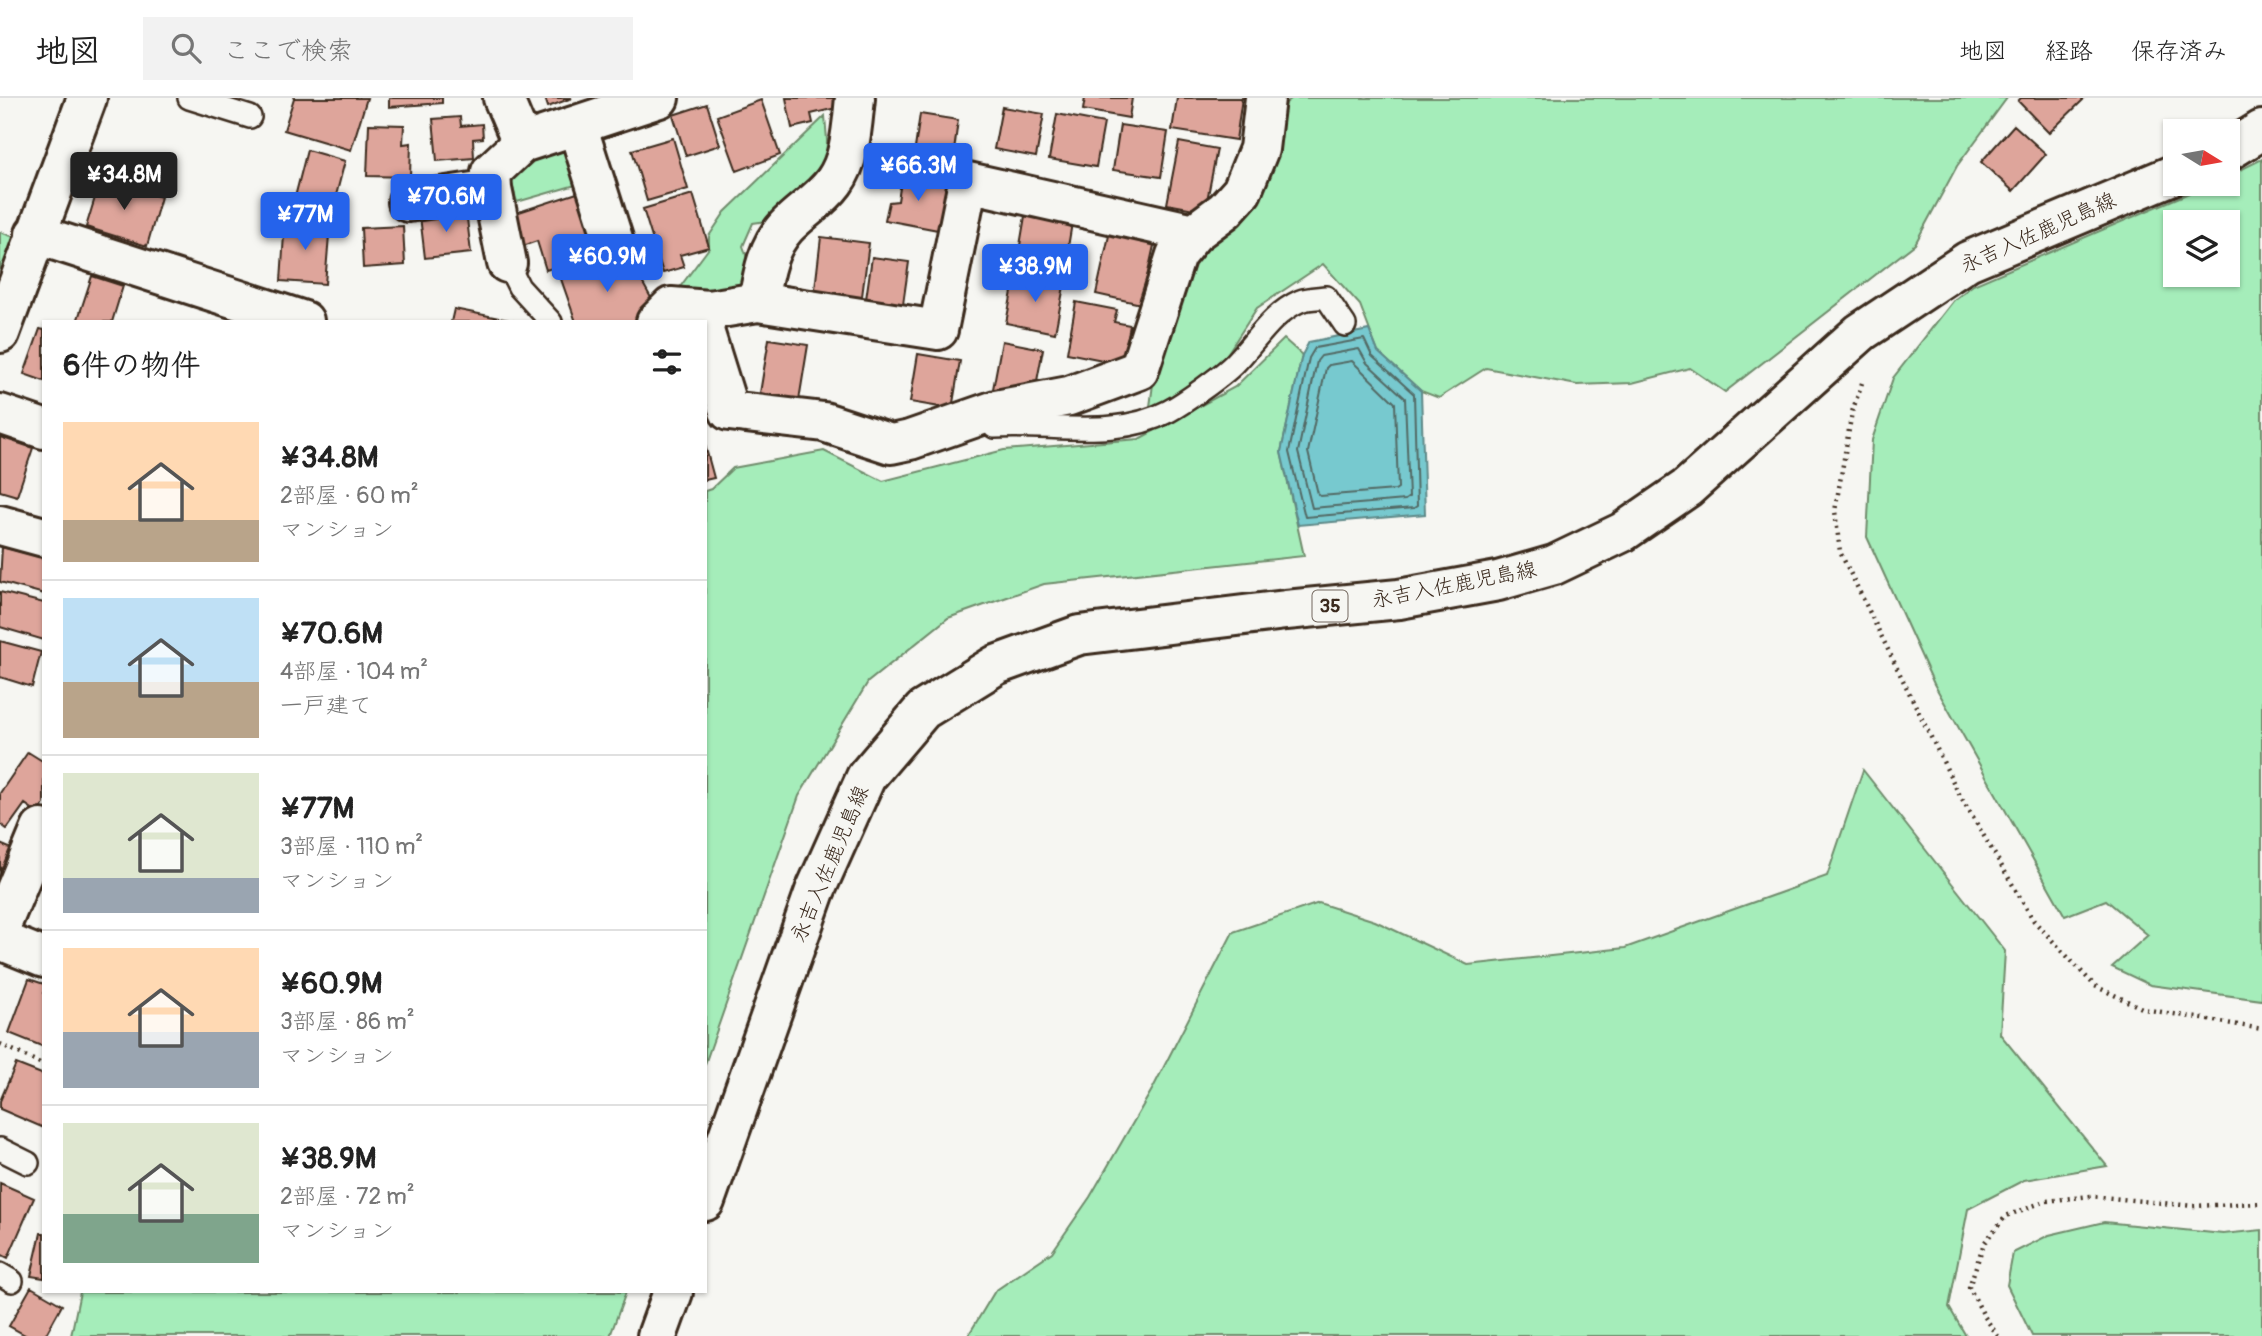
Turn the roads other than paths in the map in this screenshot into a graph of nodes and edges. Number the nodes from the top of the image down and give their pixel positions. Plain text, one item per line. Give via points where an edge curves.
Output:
1 (87, 98) edge
2 (189, 98) edge
3 (503, 98) edge
4 (659, 98) edge
5 (855, 98) edge
6 (1265, 98) edge
7 (250, 117) dead end
8 (577, 125) junction
9 (2262, 130) edge
10 (522, 143) junction
11 (2240, 144) edge
12 (2163, 178) edge
13 (492, 189) junction
14 (408, 202) dead end
15 (1194, 233) junction
16 (35, 234) junction
17 (615, 245) dead end
18 (507, 263) joint
19 (758, 302) junction
20 (300, 320) edge
21 (549, 320) edge
22 (658, 320) edge
23 (699, 320) edge
24 (707, 323) edge
25 (1345, 325) dead end
26 (707, 327) edge
27 (0, 333) edge
28 (0, 414) edge
29 (42, 428) edge
30 (940, 430) junction
31 (0, 525) edge
32 (42, 536) edge
33 (41, 829) dead end
34 (0, 928) edge
35 (0, 940) edge
36 (42, 957) edge
37 (0, 1149) edge
38 (28, 1163) dead end
39 (707, 1195) edge
40 (673, 1293) edge
41 (657, 1336) edge

1 - 16 street
2 - 7 lane
3 - 10 street
4 - 8 street
5 - 19 street via 845,160 835,181 787,226 771,248
6 - 15 street via 1259,149 1242,191
8 - 10 street
8 - 17 street
9 - 11 street
10 - 13 street via 491,172
12 - 39 street, 永吉入佐鹿児島線 / 35 via 1968,261 1861,332 1687,488 1623,532 1554,565 1498,581 1399,599 1079,635 996,665 923,710 866,777 815,891
13 - 14 street
13 - 18 street
15 - 19 street via 968,182 938,330
15 - 30 street via 1176,256 1139,370 1069,396 996,410
16 - 20 street
16 - 27 street
18 - 21 lane via 519,287
19 - 24 street
22 - 23 street via 671,307
25 - 30 lane via 1326,297 1301,300 1273,319 1233,365 1169,411 1133,426
26 - 30 street via 729,411 824,422 891,444
28 - 29 street
31 - 32 street
33 - 34 street
35 - 36 street
37 - 38 lane
40 - 41 street

